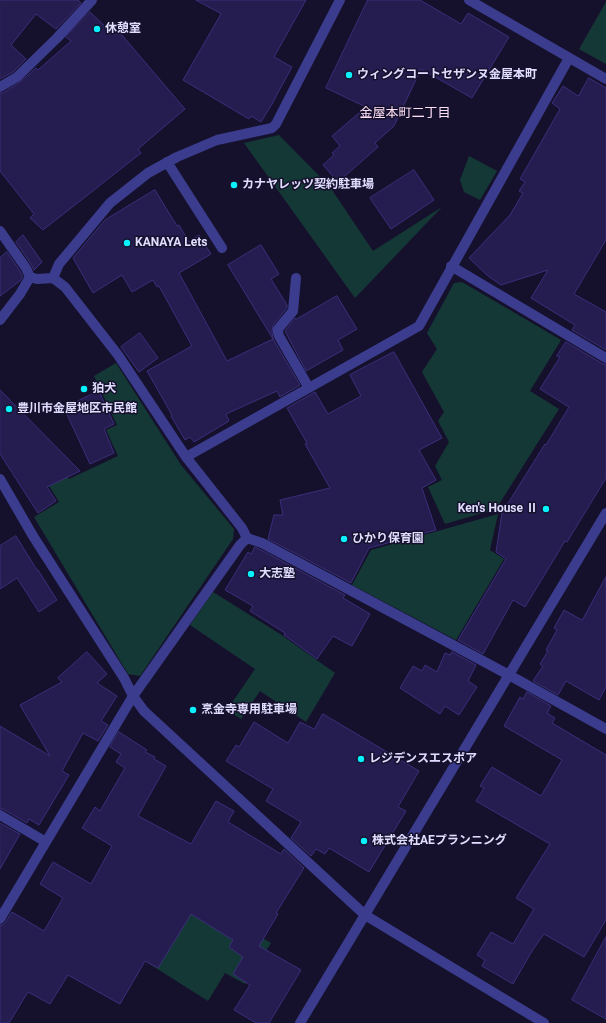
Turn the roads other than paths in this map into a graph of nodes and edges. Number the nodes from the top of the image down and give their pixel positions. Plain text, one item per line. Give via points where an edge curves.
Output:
1 (92, 0) edge
2 (340, 0) edge
3 (468, 0) edge
4 (569, 58) junction
5 (606, 79) edge
6 (0, 87) edge
7 (167, 162) junction
8 (0, 231) edge
9 (222, 248) dead end
10 (451, 266) junction
11 (30, 277) junction
12 (53, 278) junction
13 (296, 278) dead end
14 (0, 320) edge
15 (606, 358) edge
16 (310, 388) junction
17 (186, 457) junction
18 (0, 479) edge
19 (606, 513) edge
20 (247, 538) junction
21 (509, 675) junction
22 (133, 696) junction
23 (606, 729) edge
24 (0, 815) edge
25 (46, 842) junction
26 (365, 915) junction
27 (0, 919) edge
28 (538, 1021) edge
29 (300, 1023) edge

1 - 6 street via 18,77
2 - 7 street via 272,128 217,140
3 - 4 street
4 - 5 street
4 - 10 street
7 - 9 street
7 - 12 street via 148,173 110,203 59,264
8 - 11 street
10 - 15 street
10 - 16 street via 419,326
11 - 12 street
11 - 14 street
12 - 17 street via 65,287 118,355
13 - 16 street via 292,311 278,332
16 - 17 street
17 - 20 street
18 - 22 street
19 - 21 street
20 - 21 street via 262,543
20 - 22 street
21 - 23 street
21 - 26 street
22 - 25 street
22 - 26 street via 144,711
24 - 25 street
25 - 27 street
26 - 28 street
26 - 29 street

